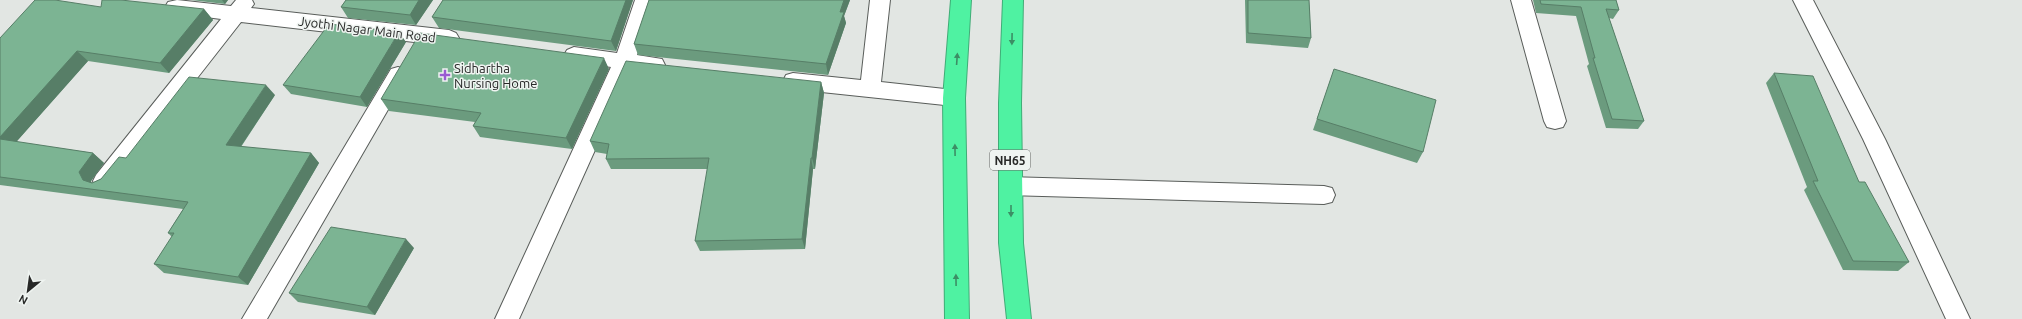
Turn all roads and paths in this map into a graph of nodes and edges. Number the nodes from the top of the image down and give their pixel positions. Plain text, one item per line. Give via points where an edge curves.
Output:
1 (645, 0) edge
2 (880, 0) edge
3 (961, 0) edge
4 (1013, 0) edge
5 (1521, 0) edge
6 (1804, 0) edge
7 (159, 5) edge
8 (242, 7) edge
9 (428, 26) junction
10 (468, 41) edge
11 (554, 52) edge
12 (624, 62) junction
13 (671, 67) edge
14 (774, 79) edge
15 (870, 89) junction
16 (954, 98) junction
17 (1555, 121) dead end
18 (103, 182) edge
19 (1010, 186) junction
20 (1324, 195) dead end
21 (254, 319) edge
22 (507, 319) edge
23 (957, 319) edge
24 (1019, 319) edge
25 (1958, 319) edge

1 - 12 street
2 - 15 street
16 -> 3 highway
4 -> 19 highway, NH65
5 - 17 street
6 - 25 street via 1874,139
7 - 8 street, Jyothi Nagar Main Road
8 - 9 street, Jyothi Nagar Main Road
8 - 18 street
9 - 10 street, Jyothi Nagar Main Road
9 - 21 street
11 - 12 street
12 - 13 street
12 - 22 street
14 - 15 street
15 - 16 street
23 -> 16 highway
19 - 20 street
19 -> 24 highway, NH65 via 1011,243

